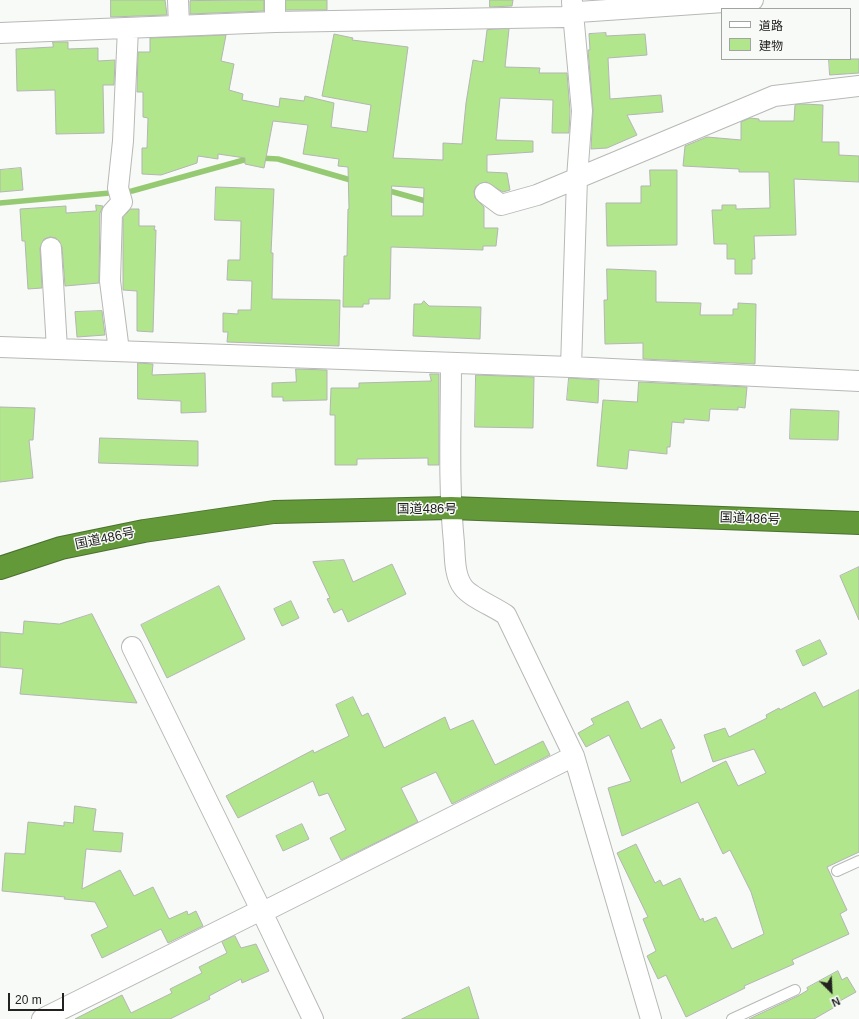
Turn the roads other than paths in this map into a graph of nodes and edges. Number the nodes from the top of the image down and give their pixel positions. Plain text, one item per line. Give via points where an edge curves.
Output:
1 (178, 0) edge
2 (275, 0) edge
3 (753, 0) edge
4 (572, 7) edge
5 (275, 22) junction
6 (179, 26) junction
7 (128, 28) junction
8 (0, 33) edge
9 (859, 86) edge
10 (578, 169) junction
11 (485, 193) dead end
12 (51, 248) dead end
13 (0, 347) edge
14 (57, 349) junction
15 (119, 351) junction
16 (451, 363) junction
17 (571, 367) junction
18 (859, 381) edge
19 (451, 508) junction
20 (859, 523) edge
21 (0, 568) edge
22 (132, 647) dead end
23 (574, 756) junction
24 (859, 861) edge
25 (837, 871) dead end
26 (261, 910) junction
27 (795, 990) dead end
28 (42, 1019) edge
29 (313, 1019) edge
30 (651, 1019) edge
31 (732, 1019) edge

1 - 6 street
2 - 5 street
3 - 4 street via 578,12
4 - 5 street via 564,18
4 - 10 street via 582,111
5 - 6 street
6 - 7 street
7 - 8 street
7 - 15 street via 120,195 112,213 110,281
9 - 10 street via 774,96
10 - 11 street via 537,195 501,205
10 - 17 street
12 - 14 street
13 - 14 street
14 - 15 street
15 - 16 street
16 - 17 street
16 - 19 street
17 - 18 street
19 - 20 highway, 国道486号
19 - 21 highway, 国道486号 via 274,512 144,531 61,548
19 - 23 street via 456,569 463,587 474,597 506,615
22 - 26 street
23 - 26 street via 271,908
23 - 30 street
24 - 25 lane
26 - 28 street
26 - 29 street
27 - 31 lane

